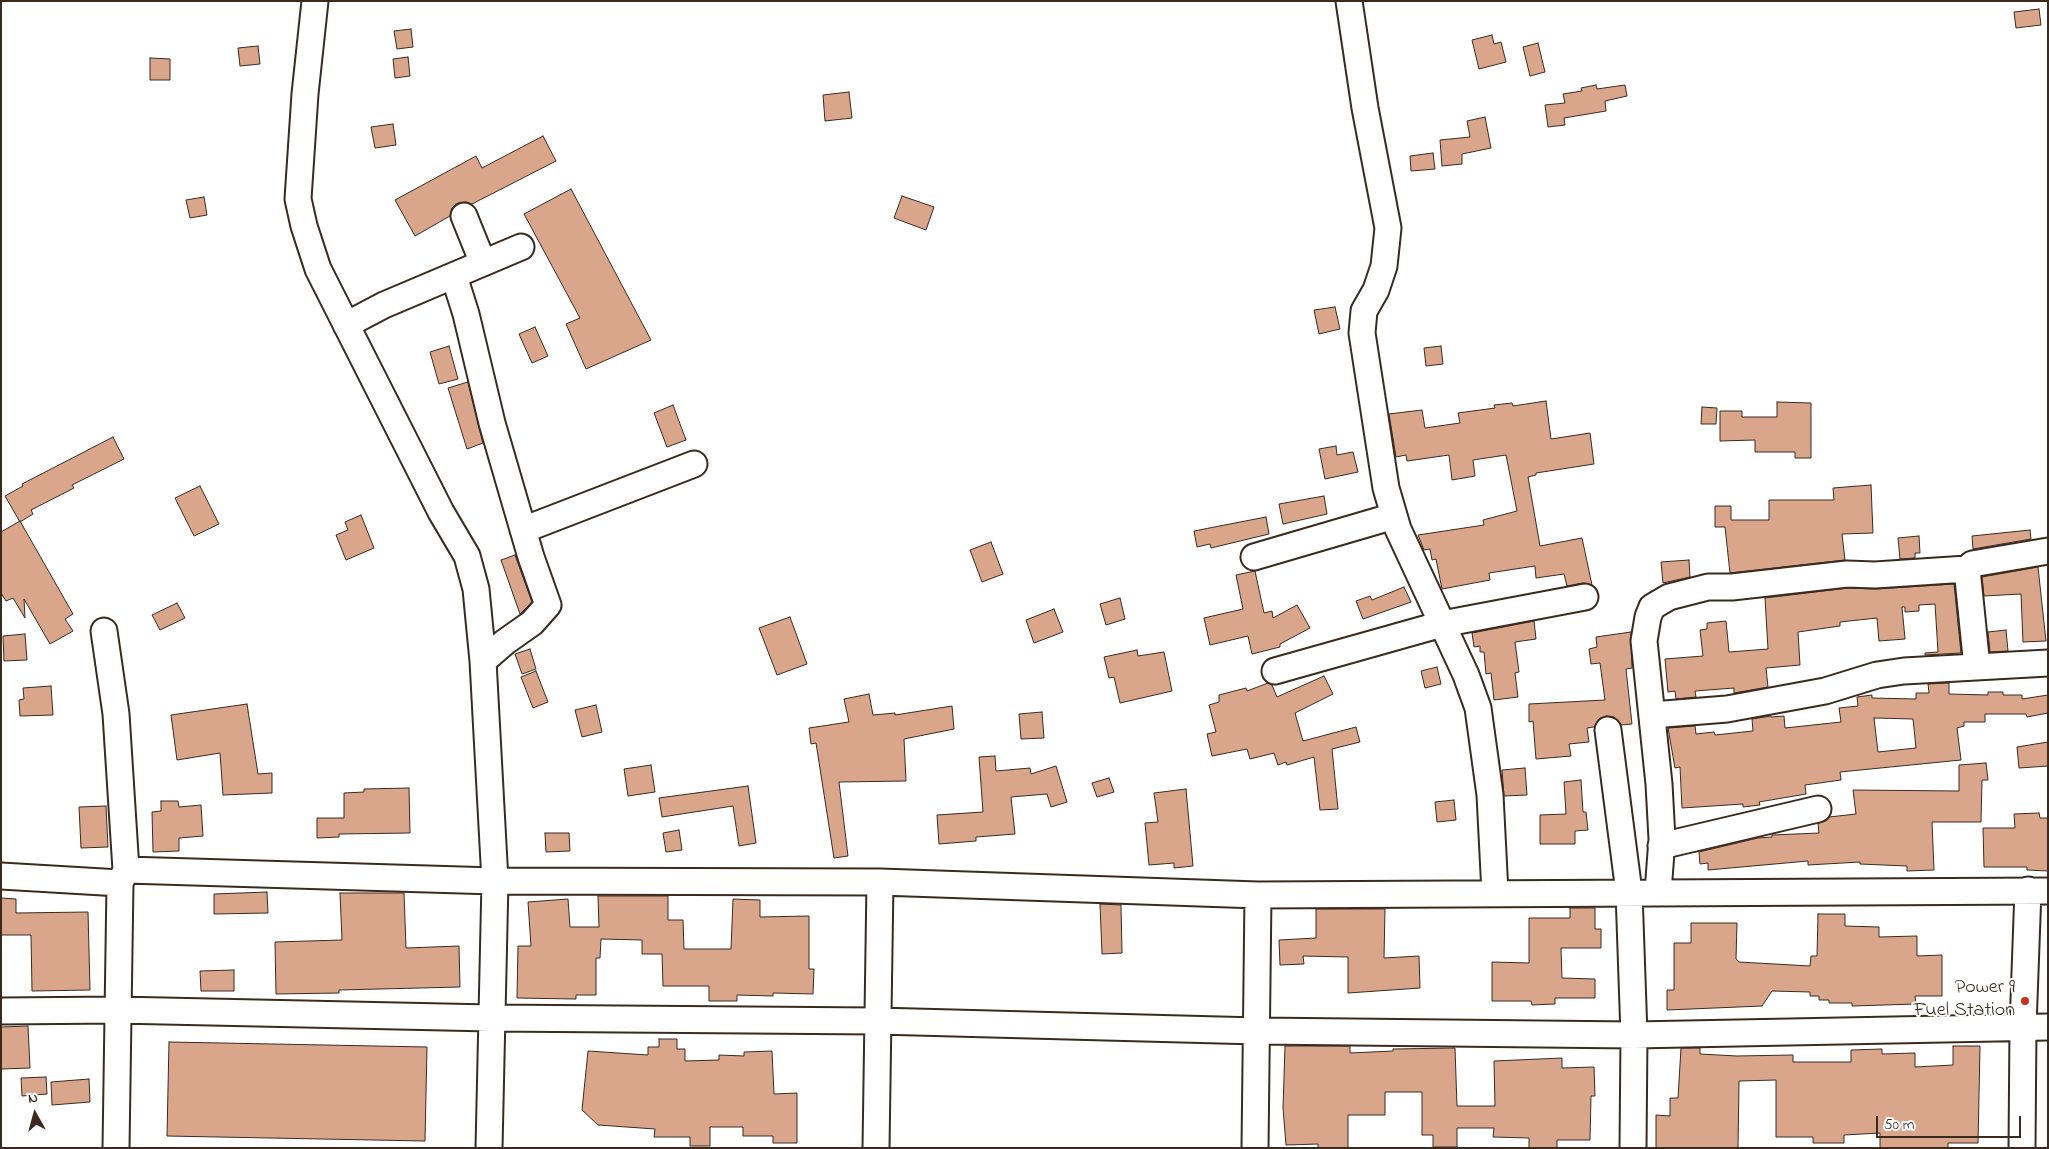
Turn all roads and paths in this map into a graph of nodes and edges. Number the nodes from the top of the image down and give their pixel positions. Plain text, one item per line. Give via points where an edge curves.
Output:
1 (315, 1) edge
2 (1349, 1) edge
3 (464, 216) dead end
4 (520, 247) dead end
5 (483, 263) junction
6 (454, 276) junction
7 (346, 325) junction
8 (694, 464) dead end
9 (1394, 516) junction
10 (523, 530) junction
11 (2048, 551) edge
12 (1254, 558) dead end
13 (1967, 569) junction
14 (1585, 597) dead end
15 (1442, 624) junction
16 (104, 630) dead end
17 (482, 661) junction
18 (2048, 663) edge
19 (1978, 667) junction
20 (1275, 671) dead end
21 (1652, 715) junction
22 (1608, 730) dead end
23 (1818, 809) dead end
24 (1661, 846) junction
25 (1, 876) edge
26 (123, 876) junction
27 (495, 881) junction
28 (880, 882) junction
29 (2038, 891) edge
30 (1629, 892) junction
31 (1658, 892) junction
32 (1496, 893) junction
33 (1258, 895) junction
34 (117, 1010) junction
35 (1, 1011) edge
36 (491, 1018) junction
37 (878, 1021) junction
38 (2023, 1027) junction
39 (2048, 1028) edge
40 (1258, 1031) junction
41 (1634, 1035) junction
42 (116, 1148) edge
43 (489, 1148) edge
44 (876, 1148) edge
45 (1255, 1148) edge
46 (1633, 1148) edge
47 (2022, 1148) edge

1 - 7 street via 298,199 318,269
2 - 9 street via 1388,228 1384,266 1364,312 1362,334 1386,488
3 - 5 street
4 - 5 street
5 - 6 street
6 - 7 street
6 - 10 street
7 - 17 street via 441,512 467,556 476,589
8 - 10 street
9 - 12 street
9 - 15 street
10 - 17 street via 548,604 532,623
11 - 13 street via 1972,564
13 - 19 street
13 - 21 street via 1838,575 1708,587 1658,602 1648,617 1644,642
14 - 15 street
15 - 20 street
15 - 32 street via 1466,675 1481,723 1490,795
16 - 26 street via 116,714
17 - 27 street
18 - 19 street
19 - 21 street via 1904,671 1825,691 1727,709
21 - 24 street
22 - 30 street
23 - 24 street
24 - 31 street
25 - 26 street
26 - 27 street
26 - 34 street
27 - 28 street
27 - 36 street
28 - 33 street
28 - 37 street
29 - 31 street
29 - 38 street
30 - 31 street
30 - 32 street
30 - 41 street
32 - 33 street
33 - 40 street
34 - 35 street
34 - 36 street
34 - 42 street
36 - 37 street
36 - 43 street
37 - 40 street
37 - 44 street
38 - 39 street
38 - 41 street
38 - 47 street
40 - 41 street
40 - 45 street
41 - 46 street

